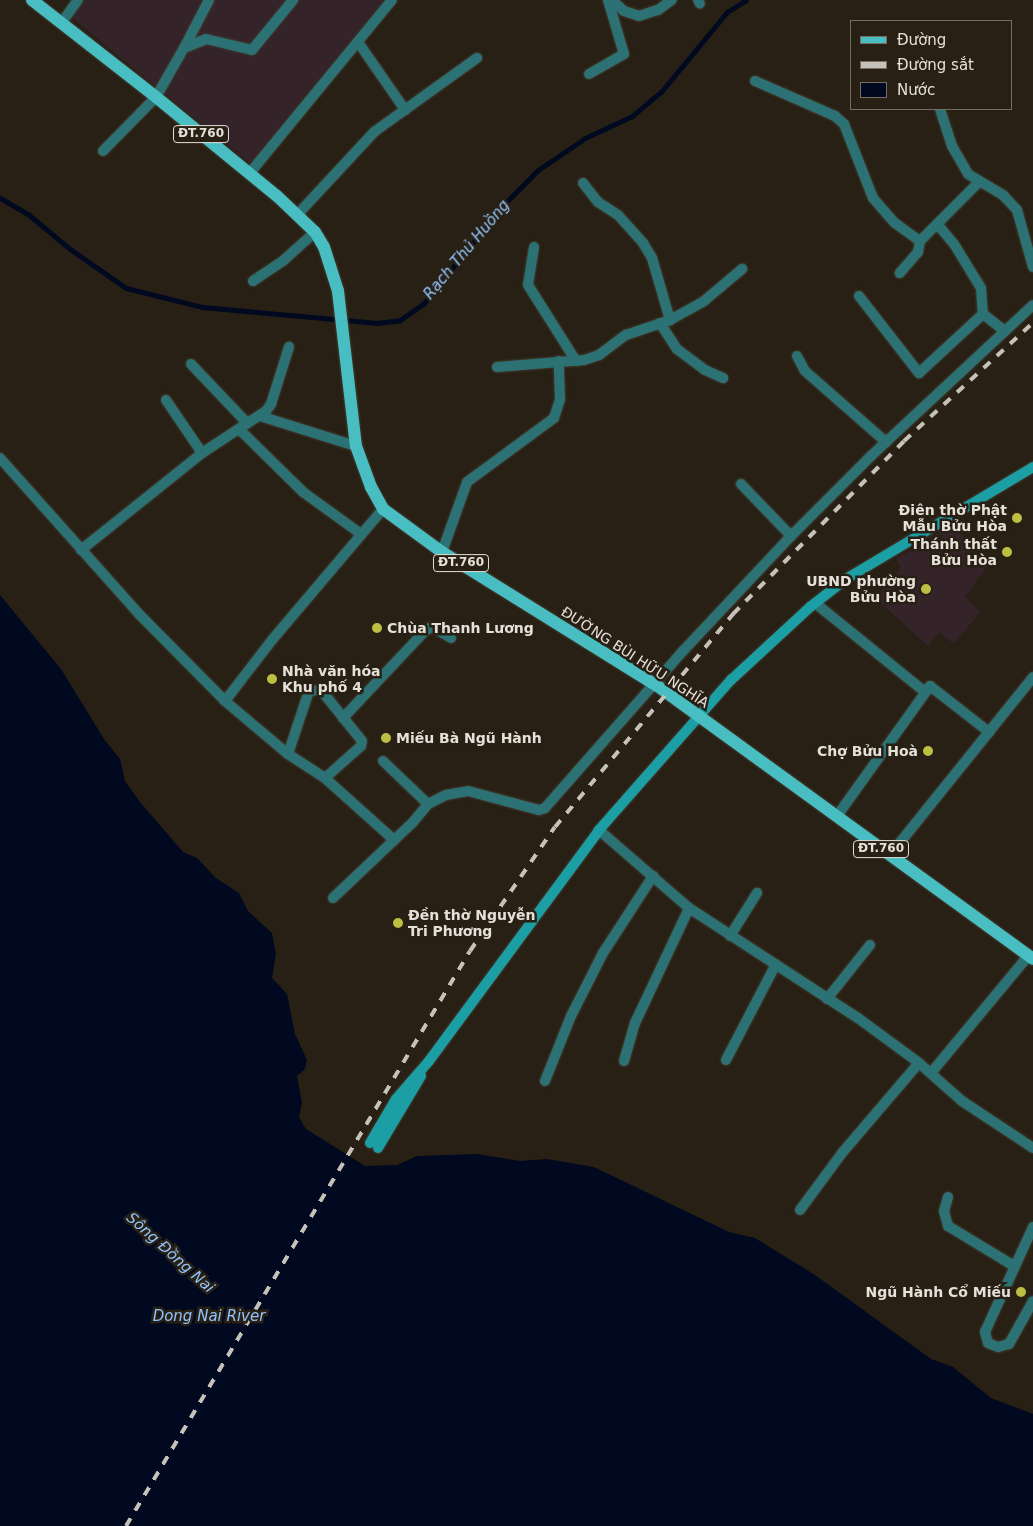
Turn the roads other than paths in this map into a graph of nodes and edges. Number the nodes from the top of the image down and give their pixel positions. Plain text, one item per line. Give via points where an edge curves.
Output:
1 (32, 0) edge
2 (78, 0) edge
3 (209, 0) edge
4 (293, 0) edge
5 (392, 0) edge
6 (608, 0) edge
7 (612, 0) edge
8 (672, 0) edge
9 (62, 22) junction
10 (358, 42) junction
11 (184, 48) junction
12 (477, 58) dead end
13 (589, 74) dead end
14 (755, 81) dead end
15 (156, 96) junction
16 (405, 110) junction
17 (940, 110) edge
18 (103, 151) dead end
19 (249, 174) junction
20 (979, 182) junction
21 (583, 183) dead end
22 (297, 216) junction
23 (938, 225) junction
24 (315, 232) junction
25 (920, 241) junction
26 (534, 246) dead end
27 (1033, 267) edge
28 (742, 269) dead end
29 (900, 273) dead end
30 (253, 281) dead end
31 (859, 296) dead end
32 (1033, 305) edge
33 (983, 314) junction
34 (665, 322) junction
35 (1005, 331) junction
36 (289, 347) dead end
37 (797, 356) dead end
38 (559, 361) junction
39 (576, 361) junction
40 (192, 364) dead end
41 (497, 367) dead end
42 (722, 378) dead end
43 (166, 400) dead end
44 (260, 416) junction
45 (243, 426) junction
46 (886, 442) junction
47 (356, 446) junction
48 (202, 453) junction
49 (0, 458) edge
50 (1033, 467) edge
51 (741, 484) dead end
52 (383, 509) junction
53 (362, 534) junction
54 (792, 536) junction
55 (81, 550) junction
56 (442, 552) junction
57 (815, 603) junction
58 (451, 638) dead end
59 (1033, 677) edge
60 (656, 685) junction
61 (925, 692) junction
62 (225, 701) junction
63 (698, 716) junction
64 (343, 718) junction
65 (989, 732) junction
66 (288, 754) junction
67 (383, 761) dead end
68 (325, 778) junction
69 (428, 804) junction
70 (837, 816) junction
71 (599, 830) junction
72 (394, 840) junction
73 (890, 855) junction
74 (653, 876) junction
75 (757, 893) dead end
76 (333, 898) dead end
77 (689, 908) junction
78 (730, 936) junction
79 (870, 945) dead end
80 (1030, 958) edge
81 (776, 964) junction
82 (827, 998) junction
83 (726, 1060) dead end
84 (624, 1062) dead end
85 (919, 1063) junction
86 (931, 1073) junction
87 (544, 1081) dead end
88 (374, 1146) dead end
89 (1033, 1148) edge
90 (948, 1197) dead end
91 (800, 1210) dead end
92 (1033, 1227) edge
93 (1014, 1266) junction
94 (1033, 1301) edge

1 - 9 main road, ĐT.760
2 - 9 street
3 - 11 street
4 - 11 street via 252,50 206,39
5 - 10 street
6 - 13 street via 624,54
7 - 8 street via 639,16 647,15
9 - 15 main road, ĐT.760
10 - 16 street
10 - 19 street
11 - 15 street
12 - 16 street
14 - 25 street via 840,118 873,198 895,223
15 - 18 street
15 - 19 main road, ĐT.760
16 - 22 street via 374,132
17 - 20 street via 952,146 968,174
19 - 22 main road, ĐT.760
20 - 23 street
20 - 27 street via 1003,195 1017,210
21 - 34 street via 598,202 618,215 643,242 652,258
22 - 24 main road, ĐT.760
23 - 25 street
23 - 33 street via 982,288
24 - 30 street via 284,260
24 - 47 main road, ĐƯỜNG BÙI HỮU NGHĨA / ĐT.760 via 324,247 338,291
25 - 29 street via 918,252
26 - 39 street via 528,285
28 - 34 street via 704,302
31 - 33 street via 919,373
32 - 35 street
33 - 35 street
34 - 39 street via 626,335 600,355
34 - 42 street via 677,349
35 - 46 street
36 - 44 street via 271,404
37 - 46 street via 805,372
38 - 39 street
38 - 41 street
38 - 56 street via 560,399 554,418 467,482
40 - 45 street
43 - 48 street
44 - 45 street
44 - 47 street
45 - 48 street
45 - 53 street via 296,486
46 - 54 street
47 - 52 main road, ĐƯỜNG BÙI HỮU NGHĨA / ĐT.760
48 - 55 street
49 - 55 street
50 - 57 main road via 901,544
51 - 54 street
52 - 53 street
52 - 56 main road, ĐƯỜNG BÙI HỮU NGHĨA / ĐT.760
53 - 62 street
54 - 60 street via 683,651
55 - 62 street
56 - 60 main road, ĐƯỜNG BÙI HỮU NGHĨA / ĐT.760
57 - 61 street
57 - 63 main road via 730,680
58 - 64 street via 432,628 426,630
59 - 65 street
60 - 63 main road, ĐƯỜNG BÙI HỮU NGHĨA / ĐT.760
60 - 69 street via 545,808 538,810 468,792 446,795
61 - 65 street via 933,686
61 - 70 street
62 - 66 street
63 - 70 main road, ĐƯỜNG BÙI HỮU NGHĨA / ĐT.760
63 - 71 main road
64 - 66 street via 320,690 309,691
64 - 68 street via 360,737 360,746
65 - 73 street
66 - 68 street
67 - 69 street
68 - 72 street
69 - 72 street
70 - 73 main road, ĐƯỜNG BÙI HỮU NGHĨA / ĐT.760
71 - 74 street
71 - 88 main road via 429,1061 407,1105
72 - 76 street
73 - 80 main road, ĐƯỜNG BÙI HỮU NGHĨA / ĐT.760
74 - 77 street
74 - 87 street via 603,952
75 - 78 street
77 - 78 street
77 - 84 street via 635,1023
78 - 81 street
79 - 82 street
80 - 86 street
81 - 82 street
81 - 83 street
82 - 85 street
85 - 86 street
85 - 91 street via 842,1153
86 - 89 street via 962,1101
90 - 93 street via 944,1210 948,1226
92 - 93 street
93 - 94 street via 984,1338 993,1346 1009,1344

